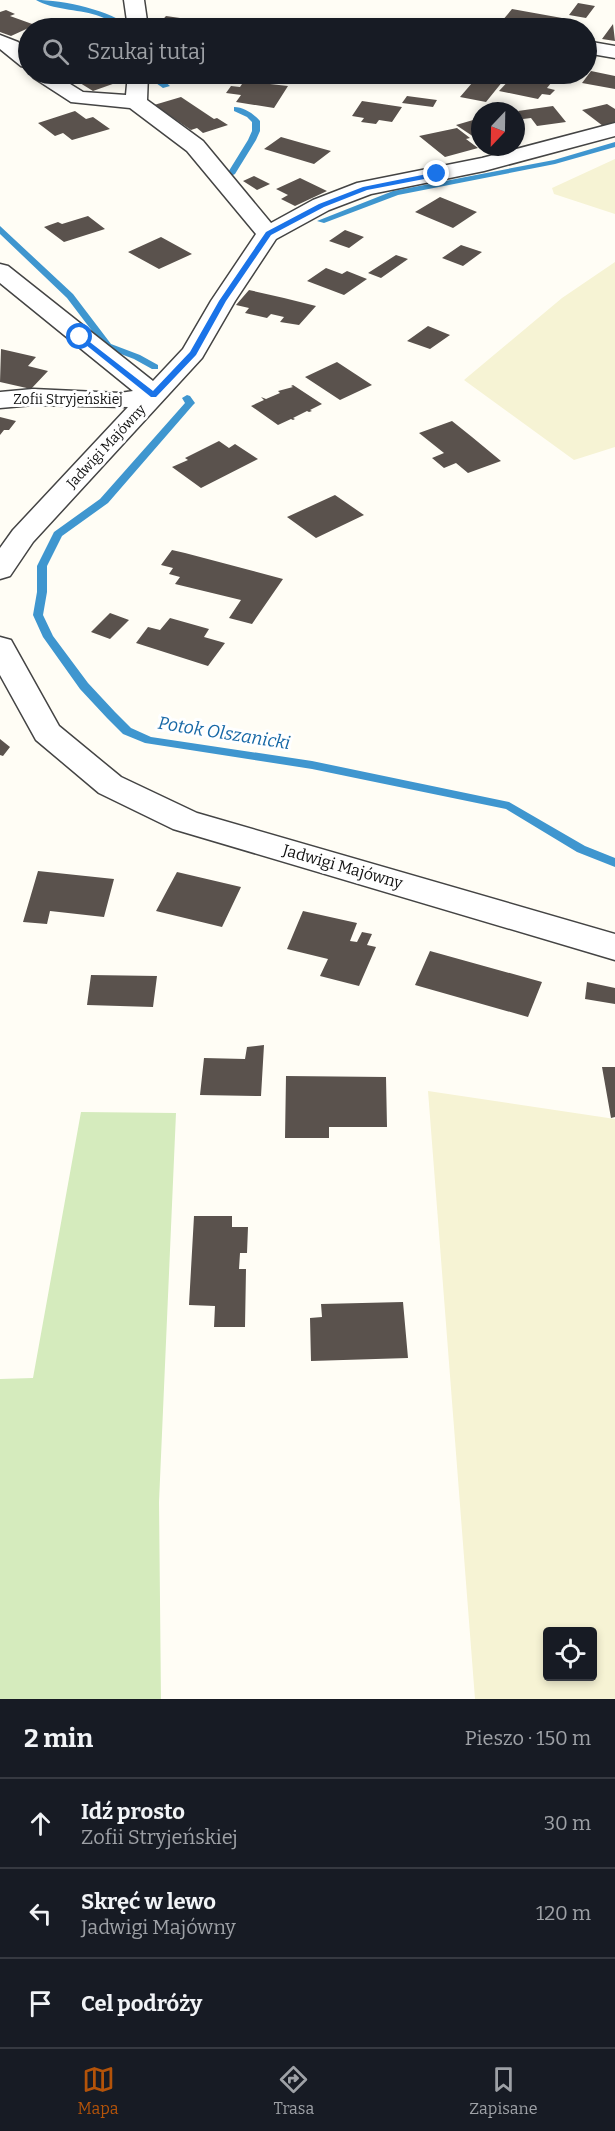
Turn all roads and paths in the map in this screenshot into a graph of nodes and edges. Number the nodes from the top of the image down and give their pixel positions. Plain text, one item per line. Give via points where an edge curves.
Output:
1 (134, 0) edge
2 (137, 18) edge
3 (0, 41) edge
4 (597, 49) edge
5 (615, 52) edge
6 (18, 53) edge
7 (56, 84) edge
8 (137, 84) edge
9 (136, 102) junction
10 (615, 129) edge
11 (268, 234) junction
12 (0, 271) edge
13 (153, 395) junction
14 (0, 400) edge
15 (0, 570) edge
16 (0, 647) edge
17 (615, 946) edge

1 - 2 street
3 - 6 street
4 - 5 street
7 - 9 street via 78,98
8 - 9 street
9 - 11 street via 195,146
10 - 11 street, Jadwigi Majówny via 484,164 365,188 321,205
11 - 13 street, Jadwigi Majówny via 193,353
12 - 13 street, Zofii Stryjeńskiej
13 - 14 street, Zofii Stryjeńskiej via 120,401 33,397
13 - 15 street, Jadwigi Majówny via 23,536
16 - 17 street, Jadwigi Majówny via 47,733 110,785 185,821

